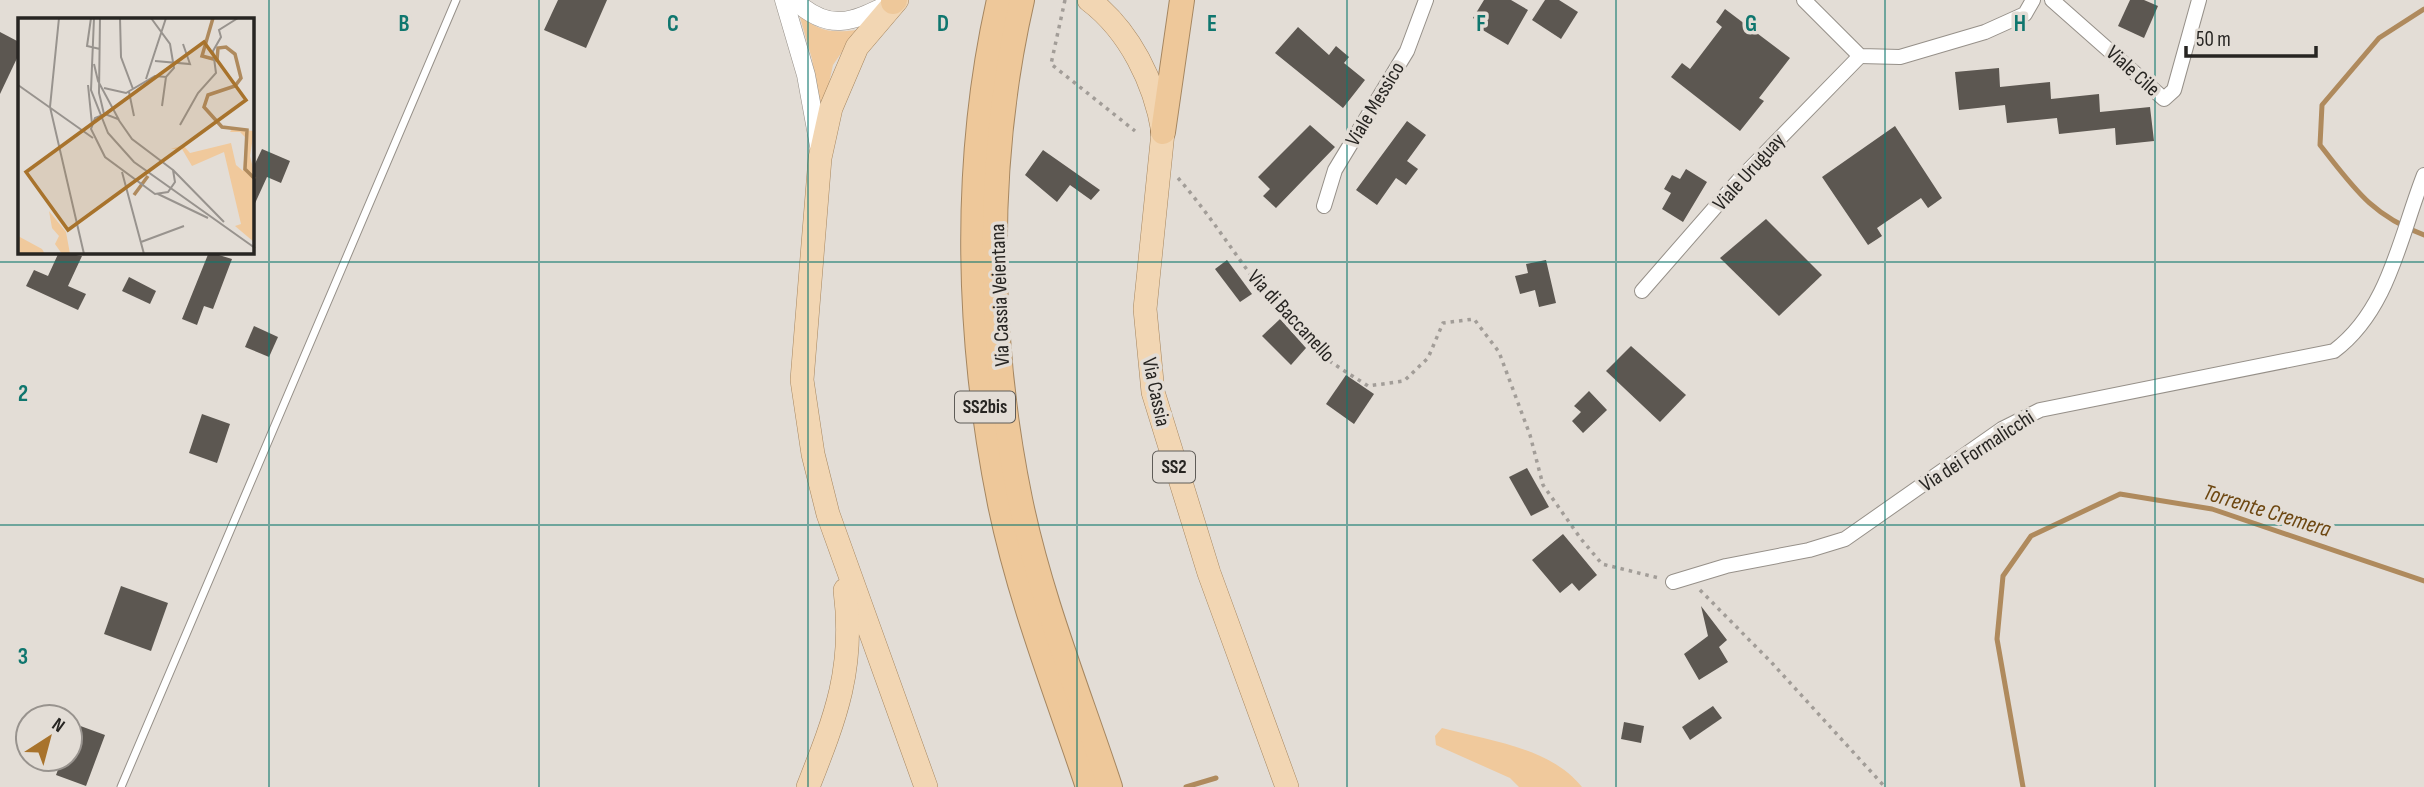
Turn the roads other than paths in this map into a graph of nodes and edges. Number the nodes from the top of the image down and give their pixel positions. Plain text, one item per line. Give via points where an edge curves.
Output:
1 (456, 0) edge
2 (784, 0) edge
3 (794, 0) edge
4 (1089, 0) edge
5 (1182, 0) edge
6 (1426, 0) edge
7 (1804, 0) edge
8 (2033, 0) edge
9 (2052, 0) edge
10 (2199, 0) edge
11 (895, 1) edge
12 (1009, 7) edge
13 (1860, 56) junction
14 (1163, 132) junction
15 (820, 158) junction
16 (2424, 175) edge
17 (1324, 206) dead end
18 (1642, 291) dead end
19 (841, 552) junction
20 (1672, 582) dead end
21 (121, 787) edge
22 (808, 787) edge
23 (926, 787) edge
24 (1088, 787) edge
25 (1110, 787) edge
26 (1287, 787) edge

1 - 21 lane
2 - 15 street via 810,92
3 - 11 street via 820,19 839,23
4 - 14 main road, Via Cassia / SS2 via 1117,27 1136,55 1157,104
5 - 14 highway, SS2
6 - 17 street, Viale Messico via 1407,51 1335,170
7 - 13 street
8 - 13 street via 2025,14 1984,32 1900,57
9 - 10 street, Viale Cile via 2164,99 2174,90
11 - 15 main road via 867,32 848,63 831,108
12 - 24 highway, Via Cassia Veientana / SS2bis via 983,96 975,185 981,385 1000,505 1028,611
12 - 25 highway, Via Cassia Veientana / SS2bis via 997,188 1003,385 1020,500 1049,606
13 - 18 street, Viale Uruguay via 1738,181
14 - 26 main road, Via Cassia / SS2 via 1145,309 1153,392 1209,573
15 - 19 main road via 802,380 817,473
16 - 20 street, Via dei Formalicchi via 2371,313 2355,336 2334,351 2040,410 2002,429 1845,539
19 - 22 main road via 850,627 848,662
19 - 23 main road

